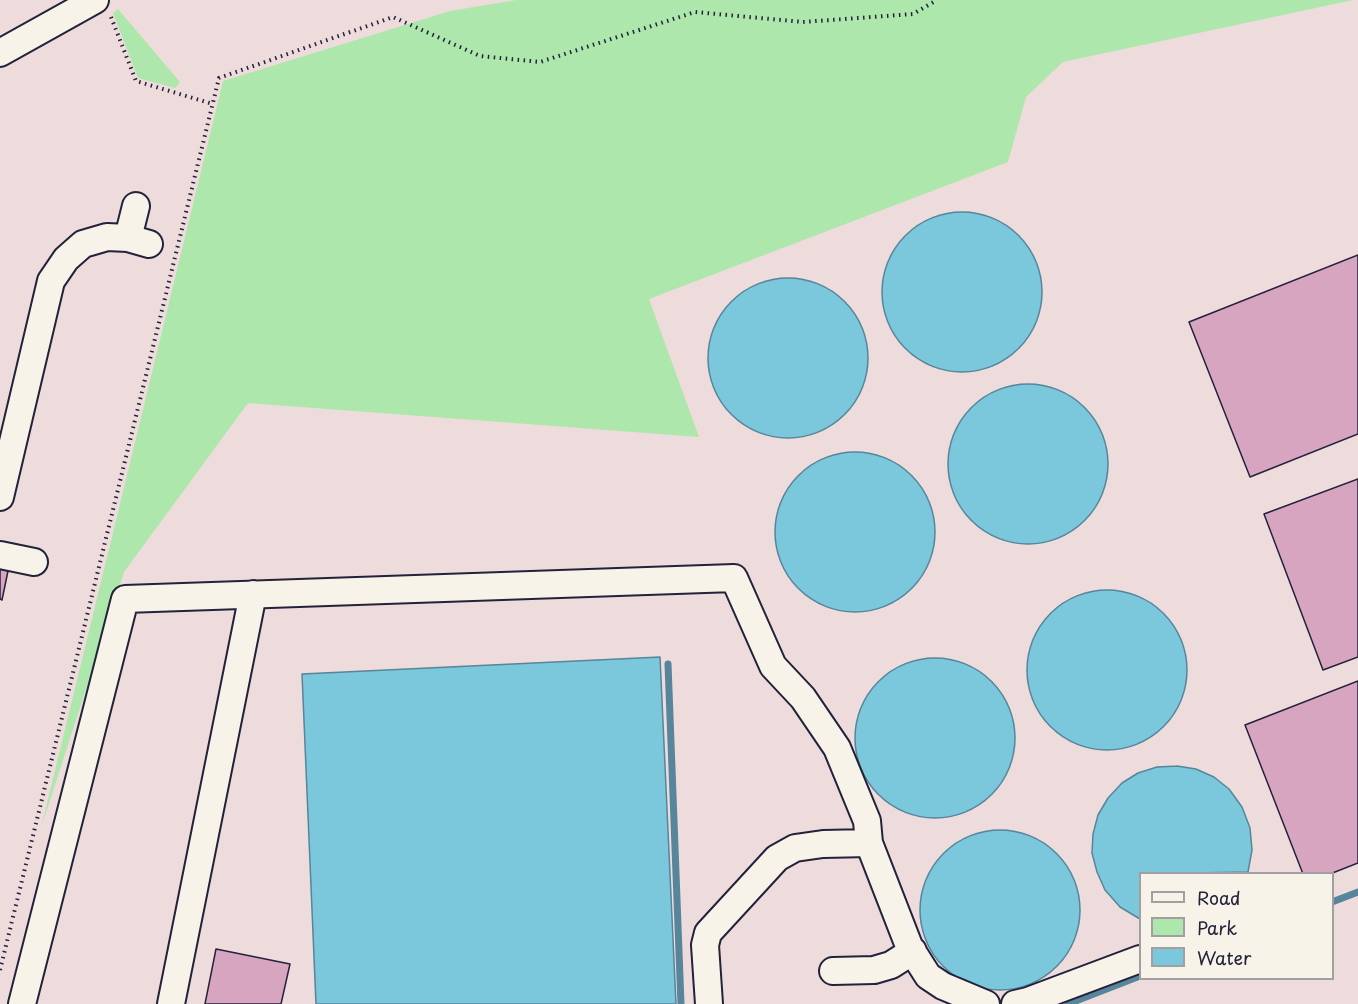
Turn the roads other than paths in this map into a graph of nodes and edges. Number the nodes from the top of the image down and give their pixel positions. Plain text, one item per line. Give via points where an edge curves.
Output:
1 (101, 5) edge
2 (0, 53) edge
3 (136, 206) dead end
4 (0, 497) edge
5 (0, 555) edge
6 (34, 562) dead end
7 (253, 594) junction
8 (869, 843) junction
9 (912, 951) junction
10 (1139, 959) edge
11 (833, 971) dead end
12 (22, 1004) edge
13 (171, 1004) edge
14 (709, 1004) edge
15 (986, 1004) edge
16 (1015, 1004) edge

1 - 2 street
3 - 4 street via 139,241 106,237 84,244 66,258 51,281
5 - 6 street
7 - 8 street via 734,578 773,666 803,698 837,748 867,821
7 - 12 street via 125,599
7 - 13 street
8 - 9 street
8 - 14 street via 795,848 777,858 708,933 705,945
9 - 11 street via 891,965 874,970
9 - 15 street via 928,976
10 - 16 street

